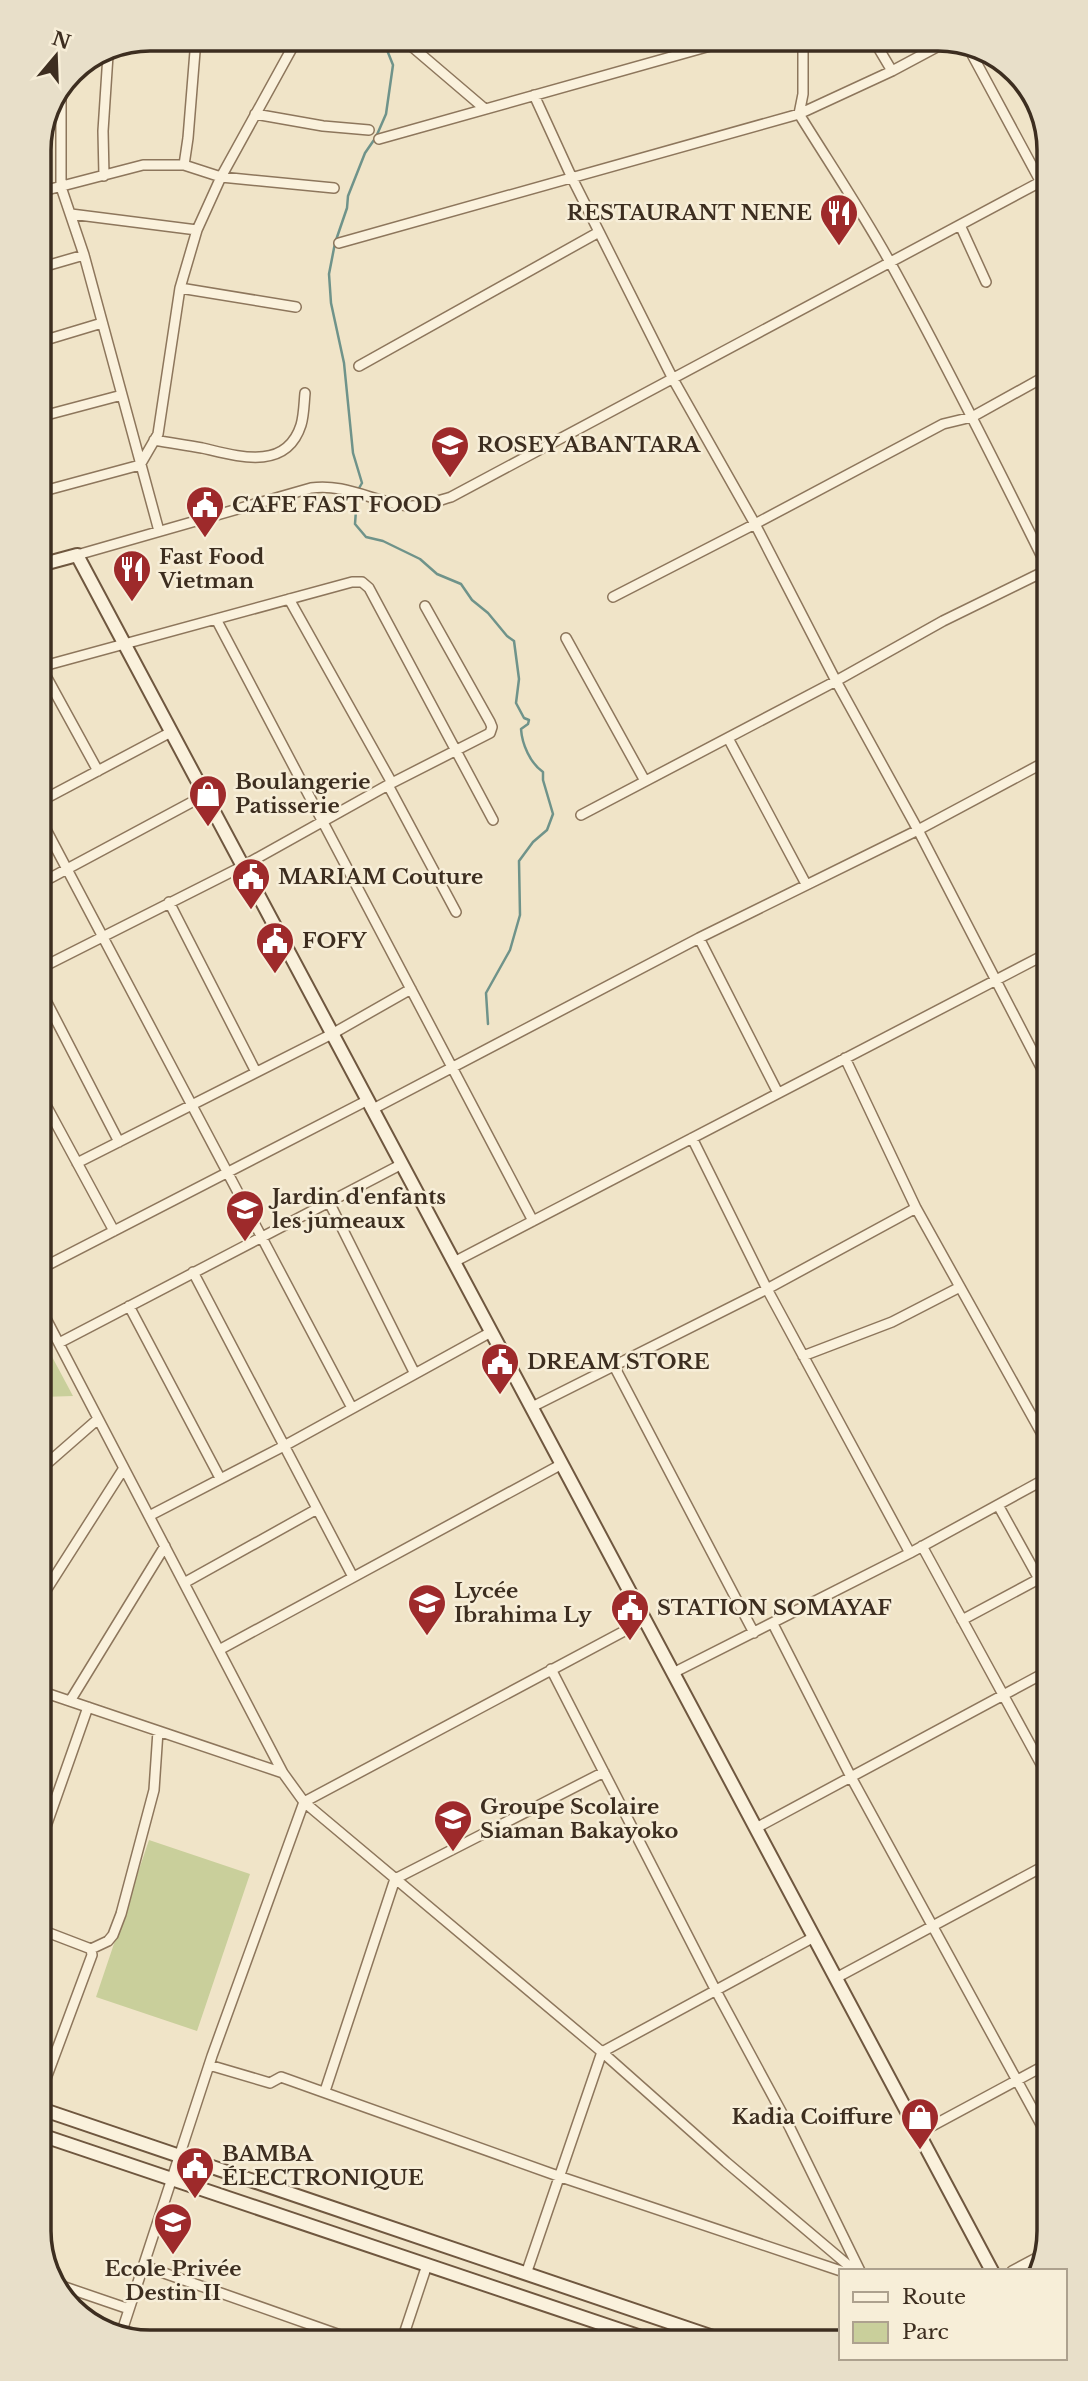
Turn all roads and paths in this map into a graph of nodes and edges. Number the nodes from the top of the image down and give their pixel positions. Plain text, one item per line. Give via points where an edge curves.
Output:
1 (195, 51) edge
2 (290, 51) edge
3 (418, 51) edge
4 (692, 51) edge
5 (803, 51) edge
6 (880, 51) edge
7 (929, 51) edge
8 (974, 58) edge
9 (108, 60) edge
10 (892, 71) junction
11 (534, 95) junction
12 (60, 108) edge
13 (485, 109) junction
14 (255, 114) junction
15 (799, 114) junction
16 (369, 130) dead end
17 (379, 139) dead end
18 (184, 165) junction
19 (1037, 172) edge
20 (104, 176) junction
21 (221, 177) junction
22 (572, 178) junction
23 (1037, 186) edge
24 (61, 187) junction
25 (334, 188) dead end
26 (51, 189) edge
27 (71, 214) junction
28 (960, 225) junction
29 (197, 230) junction
30 (599, 232) junction
31 (339, 243) dead end
32 (84, 255) junction
33 (890, 262) junction
34 (51, 265) edge
35 (986, 282) dead end
36 (180, 288) junction
37 (296, 307) dead end
38 (102, 323) junction
39 (51, 338) edge
40 (359, 366) dead end
41 (673, 379) junction
42 (1037, 381) edge
43 (305, 393) dead end
44 (122, 395) junction
45 (51, 415) edge
46 (972, 417) junction
47 (154, 440) junction
48 (140, 465) junction
49 (51, 489) edge
50 (755, 524) junction
51 (159, 531) junction
52 (1037, 547) edge
53 (77, 555) junction
54 (51, 562) edge
55 (1037, 575) edge
56 (613, 597) dead end
57 (289, 599) junction
58 (425, 606) dead end
59 (216, 619) junction
60 (566, 638) dead end
61 (125, 644) junction
62 (51, 664) edge
63 (835, 681) junction
64 (51, 687) edge
65 (172, 732) junction
66 (728, 738) junction
67 (454, 750) junction
68 (1037, 766) edge
69 (98, 771) junction
70 (645, 781) junction
71 (390, 784) junction
72 (205, 795) junction
73 (51, 796) edge
74 (581, 815) dead end
75 (493, 820) dead end
76 (322, 821) junction
77 (918, 830) junction
78 (51, 839) edge
79 (243, 866) junction
80 (67, 869) junction
81 (51, 878) edge
82 (806, 884) junction
83 (169, 902) junction
84 (456, 912) dead end
85 (102, 936) junction
86 (699, 938) junction
87 (1037, 959) edge
88 (51, 963) edge
89 (995, 980) junction
90 (411, 989) junction
91 (51, 1010) edge
92 (332, 1034) junction
93 (845, 1058) junction
94 (1037, 1060) edge
95 (453, 1068) junction
96 (256, 1073) junction
97 (778, 1093) junction
98 (191, 1104) junction
99 (370, 1104) junction
100 (51, 1115) edge
101 (692, 1138) junction
102 (119, 1142) junction
103 (77, 1163) junction
104 (402, 1164) junction
105 (227, 1172) junction
106 (328, 1202) junction
107 (916, 1208) junction
108 (533, 1221) junction
109 (114, 1231) junction
110 (261, 1236) junction
111 (454, 1262) junction
112 (51, 1263) edge
113 (193, 1272) junction
114 (960, 1287) junction
115 (767, 1289) junction
116 (129, 1306) junction
117 (51, 1328) edge
118 (491, 1332) junction
119 (59, 1343) junction
120 (803, 1356) junction
121 (614, 1366) junction
122 (415, 1374) junction
123 (531, 1407) junction
124 (352, 1408) junction
125 (98, 1419) junction
126 (1037, 1425) edge
127 (284, 1446) junction
128 (51, 1460) edge
129 (562, 1464) junction
130 (124, 1468) junction
131 (220, 1478) junction
132 (1037, 1484) edge
133 (998, 1505) junction
134 (317, 1509) junction
135 (149, 1516) junction
136 (164, 1546) junction
137 (922, 1546) junction
138 (910, 1553) junction
139 (1037, 1567) edge
140 (353, 1577) junction
141 (1037, 1579) edge
142 (51, 1582) edge
143 (184, 1583) junction
144 (645, 1620) junction
145 (962, 1620) junction
146 (773, 1624) junction
147 (754, 1633) junction
148 (219, 1650) junction
149 (551, 1670) junction
150 (674, 1673) junction
151 (1037, 1677) edge
152 (51, 1695) edge
153 (1003, 1695) junction
154 (70, 1701) junction
155 (88, 1707) junction
156 (158, 1731) junction
157 (1037, 1757) edge
158 (604, 1772) junction
159 (283, 1773) junction
160 (850, 1777) junction
161 (304, 1802) junction
162 (51, 1812) edge
163 (756, 1828) junction
164 (1037, 1870) edge
165 (395, 1879) junction
166 (931, 1927) junction
167 (51, 1934) edge
168 (814, 1937) junction
169 (91, 1949) junction
170 (836, 1978) junction
171 (715, 1989) junction
172 (602, 2052) junction
173 (51, 2065) edge
174 (209, 2065) junction
175 (1037, 2070) edge
176 (1016, 2081) junction
177 (325, 2091) junction
178 (51, 2112) edge
179 (1037, 2119) edge
180 (919, 2133) junction
181 (51, 2138) edge
182 (181, 2157) junction
183 (558, 2176) junction
184 (173, 2179) junction
185 (1033, 2260) edge
186 (427, 2265) junction
187 (144, 2266) junction
188 (853, 2269) edge
189 (859, 2269) edge
190 (991, 2269) edge
191 (1016, 2269) edge
192 (839, 2270) edge
193 (526, 2274) junction
194 (69, 2288) edge
195 (129, 2309) junction
196 (123, 2327) edge
197 (327, 2330) edge
198 (405, 2330) edge
199 (620, 2330) edge
200 (692, 2330) edge

1 - 18 street
2 - 14 street
3 - 13 street
4 - 11 street
5 - 15 street
6 - 10 street
7 - 10 street
8 - 19 street
9 - 20 street
10 - 15 street
11 - 13 street
11 - 22 street
12 - 24 street
13 - 17 street
14 - 16 street
14 - 21 street
15 - 22 street
15 - 33 street
18 - 20 street via 143,165
18 - 21 street
20 - 24 street
21 - 25 street
21 - 29 street
22 - 30 street
22 - 31 street
23 - 28 street
24 - 26 street
24 - 27 street
27 - 29 street
27 - 32 street
28 - 33 street
28 - 35 street
29 - 36 street
30 - 40 street
30 - 41 street
32 - 34 street
32 - 38 street
33 - 41 street
33 - 46 street
36 - 37 street
36 - 47 street
38 - 39 street
38 - 44 street
41 - 50 street
41 - 51 street via 451,497 428,504 410,506 340,487 311,488
42 - 46 street
43 - 47 street via 298,433 280,452 265,458
44 - 45 street
44 - 48 street
46 - 50 street via 943,424
46 - 52 street
47 - 48 street
48 - 49 street
48 - 51 street
50 - 56 street
50 - 63 street
51 - 53 street
53 - 54 main road
53 - 61 main road
55 - 63 street
57 - 59 street
57 - 67 street via 352,582 369,588
57 - 71 street
58 - 67 street via 492,727 490,733
59 - 61 street
59 - 76 street
60 - 70 street
61 - 62 street
61 - 65 main road
63 - 66 street
63 - 77 street
64 - 69 street
65 - 69 street
65 - 72 main road
66 - 70 street
66 - 82 street
67 - 71 street
67 - 75 street
68 - 77 street
69 - 73 street
70 - 74 street
71 - 76 street
71 - 84 street
72 - 79 main road
72 - 80 street
76 - 79 street
76 - 90 street
77 - 82 street
77 - 89 street
78 - 80 street
79 - 83 street
79 - 92 main road
80 - 81 street
80 - 85 street
82 - 86 street
83 - 85 street
83 - 96 street
85 - 88 street
85 - 98 street
86 - 95 street
86 - 97 street
87 - 89 street
89 - 93 street
89 - 94 street
90 - 92 street
90 - 95 street
91 - 102 street
92 - 96 street
92 - 99 main road
93 - 97 street
93 - 107 street
95 - 99 street
95 - 108 street
96 - 98 street
97 - 101 street
98 - 102 street
98 - 105 street
99 - 104 main road
99 - 105 street
100 - 103 street
101 - 108 street
101 - 115 street
102 - 103 street
103 - 109 street
104 - 106 street
104 - 111 main road
105 - 109 street
105 - 110 street
106 - 110 street
106 - 122 street
107 - 114 street
107 - 115 street
108 - 111 street
109 - 112 street
110 - 113 street
110 - 124 street
111 - 118 main road
113 - 116 street
113 - 127 street
114 - 120 street via 892,1322
114 - 126 street
115 - 120 street
115 - 121 street
116 - 119 street
116 - 131 street
117 - 119 street
118 - 122 street
118 - 123 main road
119 - 125 street
120 - 138 street
121 - 123 street
121 - 147 street
122 - 124 street
123 - 129 main road
124 - 127 street
125 - 128 street
125 - 130 street
127 - 131 street
127 - 134 street
129 - 140 street
129 - 144 main road
130 - 135 street
130 - 142 street
131 - 135 street
132 - 133 street
133 - 137 street
133 - 139 street
134 - 140 street
134 - 143 street
135 - 136 street
136 - 143 street
136 - 154 street
137 - 138 street
137 - 145 street
138 - 146 street
140 - 148 street
141 - 145 street
143 - 148 street
144 - 149 street
144 - 150 main road
145 - 153 street
146 - 147 street
146 - 160 street
147 - 150 street
148 - 159 street
149 - 158 street
149 - 161 street
150 - 163 main road
151 - 153 street
152 - 154 street
153 - 157 street
153 - 160 street
154 - 155 street
155 - 156 street
155 - 162 street
156 - 159 street
156 - 169 street via 154,1790 121,1914 108,1941
158 - 165 street
158 - 171 street
159 - 161 street
160 - 163 street
160 - 166 street
161 - 165 street
161 - 174 street
163 - 168 main road
164 - 166 street
165 - 172 street
165 - 177 street
166 - 170 street
166 - 176 street
167 - 169 street
168 - 170 main road
168 - 171 street
169 - 173 street
170 - 180 main road
171 - 172 street
171 - 189 street
172 - 183 street
172 - 188 street
174 - 177 street via 270,2083 281,2077
174 - 182 street
175 - 176 street
176 - 179 street
176 - 180 street
177 - 183 street
178 - 182 main road
180 - 190 main road
181 - 184 main road
182 - 184 street
182 - 193 main road
183 - 192 street
183 - 193 street
184 - 186 main road
184 - 187 street
185 - 191 street
186 - 198 street
186 - 199 main road
187 - 195 street
187 - 197 street
193 - 200 main road
194 - 195 street
195 - 196 street

